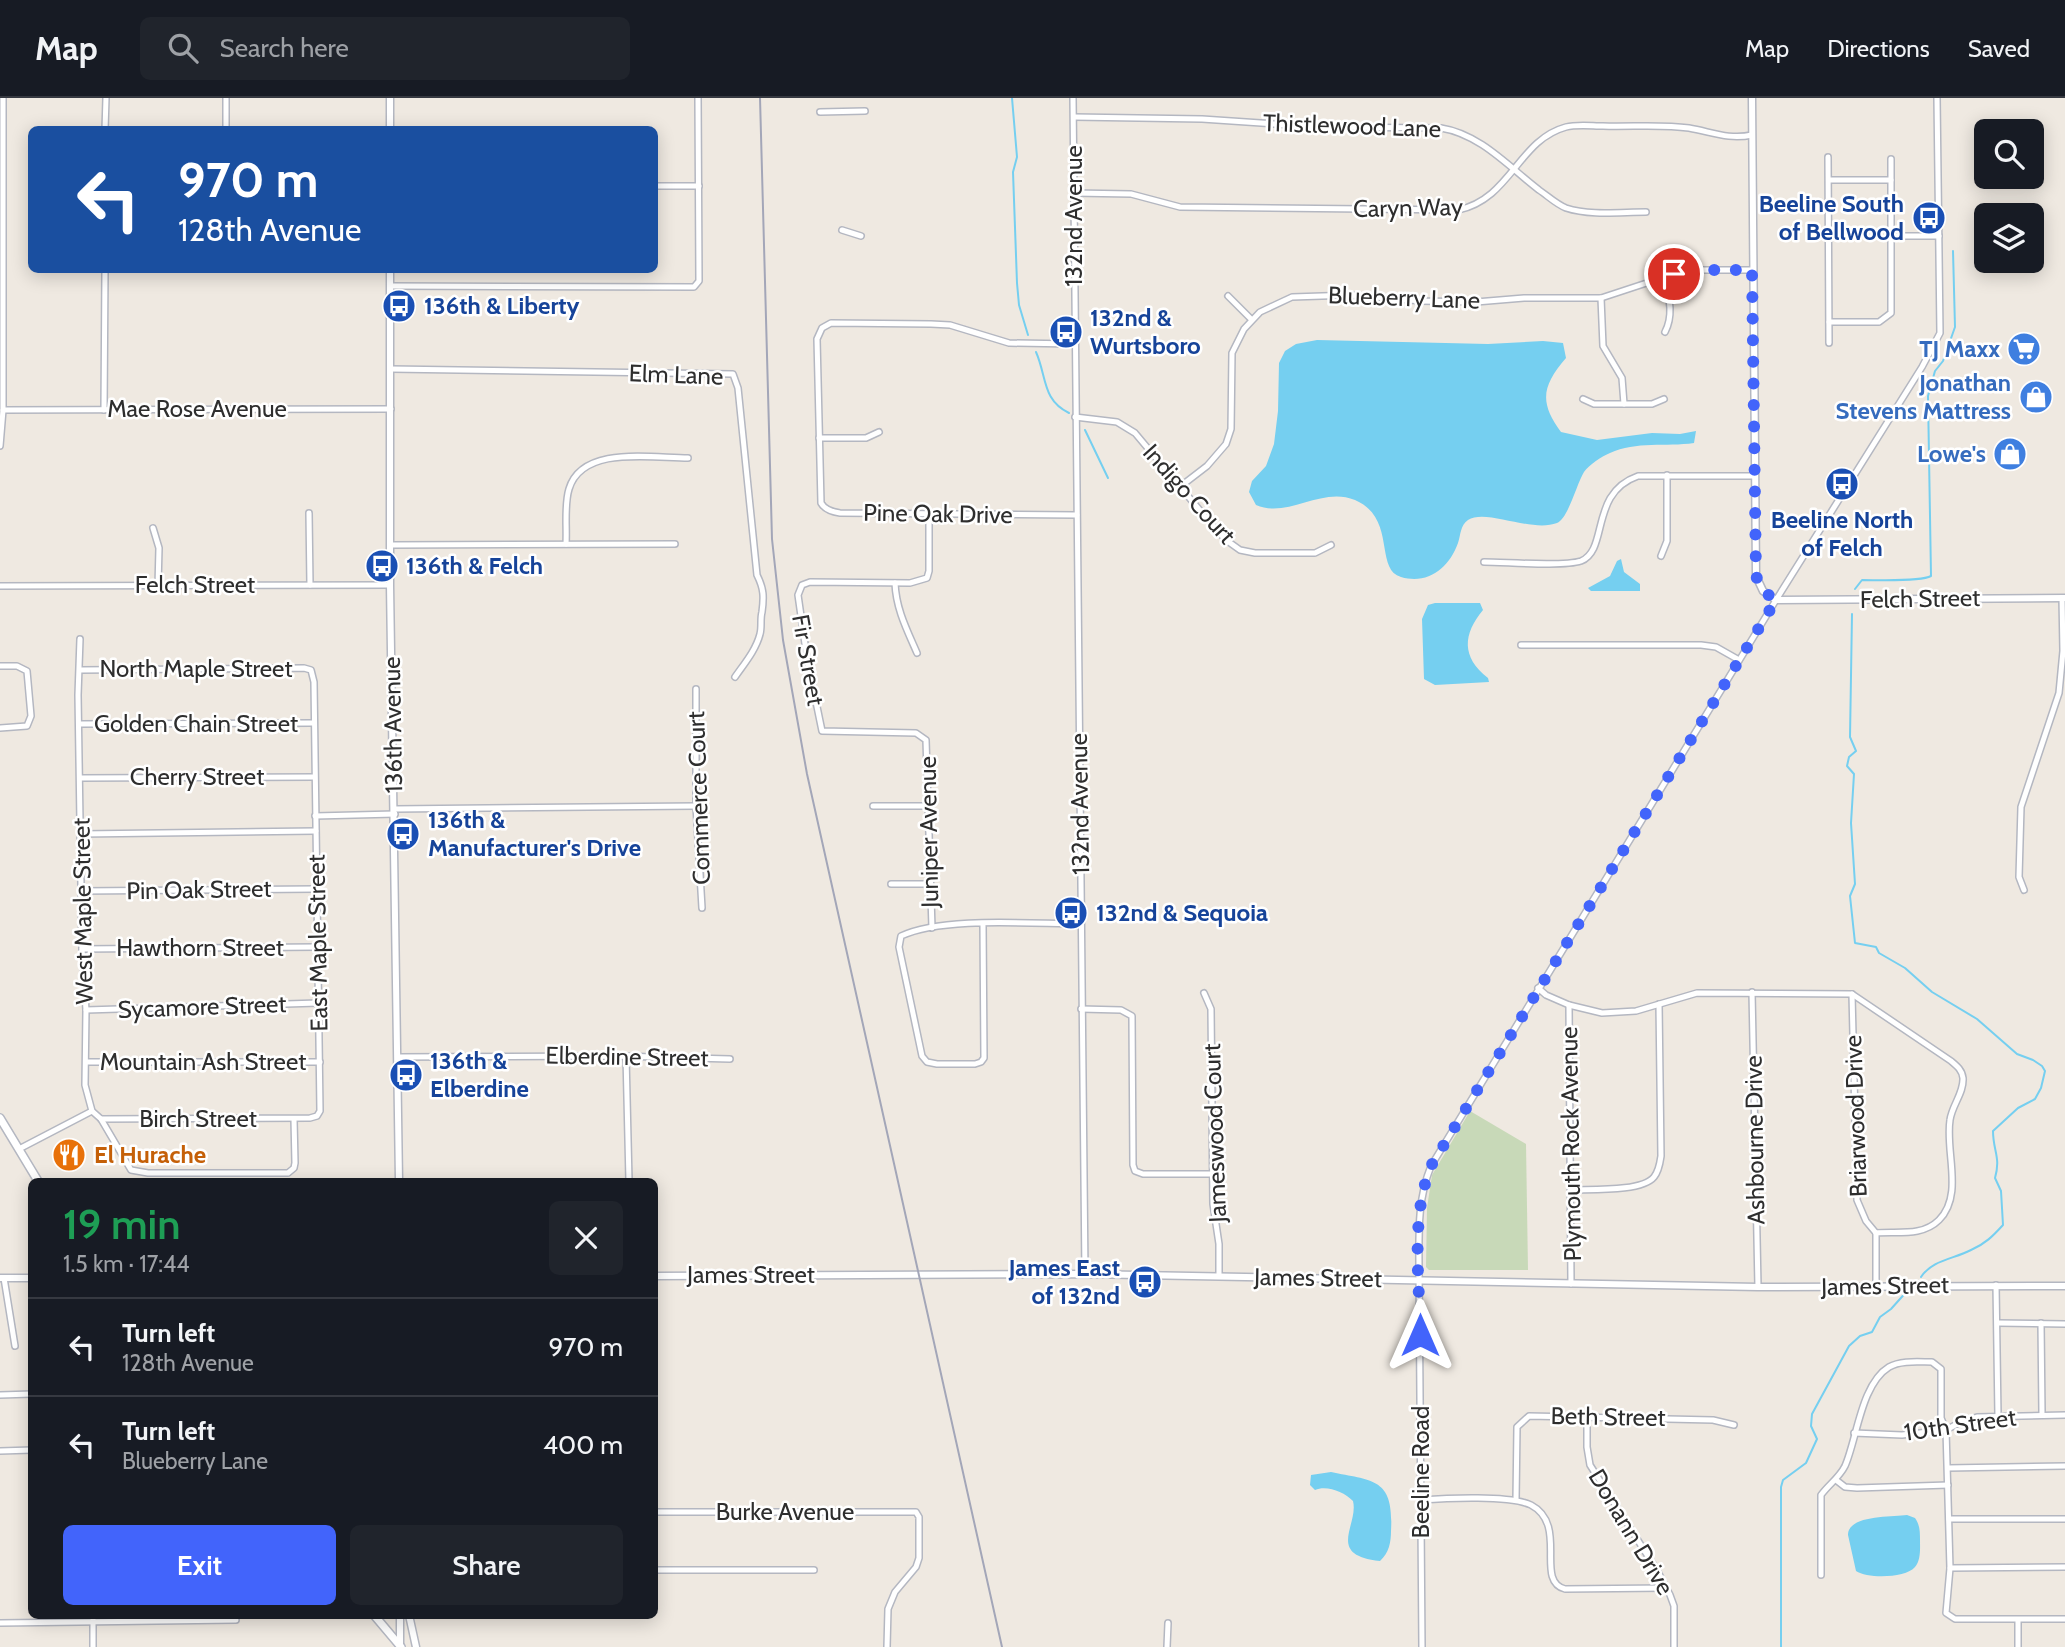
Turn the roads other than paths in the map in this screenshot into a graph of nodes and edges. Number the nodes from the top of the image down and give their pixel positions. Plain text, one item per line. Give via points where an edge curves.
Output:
1 (3, 98) edge
2 (106, 98) edge
3 (226, 98) edge
4 (390, 98) edge
5 (698, 98) edge
6 (1073, 98) edge
7 (1752, 98) edge
8 (1937, 98) edge
9 (864, 111) dead end
10 (820, 112) dead end
11 (1074, 117) junction
12 (105, 126) edge
13 (226, 126) edge
14 (390, 126) edge
15 (1752, 135) junction
16 (1828, 157) dead end
17 (1891, 159) dead end
18 (1514, 171) junction
19 (1829, 180) junction
20 (1891, 180) junction
21 (658, 186) edge
22 (699, 186) junction
23 (1074, 193) junction
24 (1, 197) edge
25 (1646, 212) dead end
26 (842, 230) dead end
27 (861, 236) dead end
28 (1892, 236) junction
29 (1939, 236) junction
30 (1752, 270) junction
31 (105, 273) edge
32 (390, 273) edge
33 (1663, 278) junction
34 (1, 285) edge
35 (390, 286) junction
36 (1228, 296) dead end
37 (1601, 298) junction
38 (1251, 319) junction
39 (1829, 322) junction
40 (1665, 332) dead end
41 (1829, 343) dead end
42 (1074, 344) junction
43 (391, 369) junction
44 (1, 370) edge
45 (1583, 399) dead end
46 (1664, 399) dead end
47 (1623, 404) junction
48 (390, 409) junction
49 (2, 410) junction
50 (104, 410) junction
51 (1076, 417) junction
52 (879, 432) dead end
53 (819, 438) junction
54 (0, 446) edge
55 (688, 458) dead end
56 (1667, 475) junction
57 (1754, 476) junction
58 (1181, 486) junction
59 (309, 513) dead end
60 (929, 514) junction
61 (1077, 515) junction
62 (153, 528) dead end
63 (566, 544) junction
64 (675, 544) dead end
65 (391, 545) junction
66 (1331, 545) dead end
67 (1661, 556) dead end
68 (1484, 562) dead end
69 (895, 583) junction
70 (310, 585) junction
71 (390, 585) junction
72 (0, 586) edge
73 (158, 586) junction
74 (2063, 598) edge
75 (1776, 600) junction
76 (80, 639) dead end
77 (1521, 645) dead end
78 (918, 653) dead end
79 (1740, 660) junction
80 (0, 666) edge
81 (80, 670) junction
82 (312, 670) joint
83 (735, 677) dead end
84 (696, 689) dead end
85 (313, 723) junction
86 (79, 724) junction
87 (0, 728) edge
88 (924, 737) joint
89 (314, 777) junction
90 (80, 778) junction
91 (696, 806) junction
92 (873, 806) dead end
93 (929, 806) junction
94 (395, 811) junction
95 (316, 816) junction
96 (316, 831) junction
97 (81, 834) junction
98 (891, 884) dead end
99 (929, 884) junction
100 (316, 889) junction
101 (2024, 890) dead end
102 (82, 891) junction
103 (702, 908) dead end
104 (983, 924) junction
105 (1081, 924) junction
106 (932, 928) junction
107 (317, 947) junction
108 (82, 949) junction
109 (1538, 988) junction
110 (1752, 992) junction
111 (1204, 993) dead end
112 (1852, 994) junction
113 (318, 1003) junction
114 (1659, 1004) junction
115 (1570, 1005) junction
116 (1081, 1009) junction
117 (86, 1010) junction
118 (626, 1056) junction
119 (398, 1057) junction
120 (730, 1059) dead end
121 (86, 1062) junction
122 (320, 1062) junction
123 (92, 1111) junction
124 (0, 1118) edge
125 (101, 1119) junction
126 (294, 1119) junction
127 (19, 1149) junction
128 (1213, 1174) junction
129 (36, 1178) edge
130 (399, 1178) edge
131 (629, 1178) edge
132 (1571, 1190) junction
133 (1876, 1233) junction
134 (1085, 1274) junction
135 (658, 1276) edge
136 (1219, 1276) junction
137 (2, 1278) edge
138 (28, 1278) edge
139 (1420, 1280) junction
140 (1571, 1283) junction
141 (1997, 1285) junction
142 (1877, 1286) junction
143 (2065, 1286) edge
144 (1758, 1287) junction
145 (1998, 1323) junction
146 (2041, 1323) junction
147 (2065, 1324) edge
148 (15, 1346) dead end
149 (28, 1394) edge
150 (0, 1395) edge
151 (2042, 1414) junction
152 (2065, 1415) edge
153 (1998, 1416) junction
154 (1587, 1417) junction
155 (1734, 1425) dead end
156 (1946, 1430) junction
157 (1854, 1433) junction
158 (28, 1450) edge
159 (0, 1451) edge
160 (2065, 1466) edge
161 (1948, 1468) junction
162 (1836, 1480) junction
163 (1948, 1485) junction
164 (1421, 1500) junction
165 (1517, 1500) junction
166 (658, 1512) edge
167 (1949, 1519) junction
168 (2065, 1519) edge
169 (2065, 1567) edge
170 (1950, 1568) junction
171 (658, 1570) edge
172 (814, 1570) dead end
173 (1821, 1575) dead end
174 (1665, 1588) junction
175 (93, 1619) edge
176 (377, 1619) edge
177 (400, 1619) edge
178 (410, 1619) edge
179 (2065, 1619) edge
180 (236, 1620) dead end
181 (2018, 1621) junction
182 (0, 1622) edge
183 (1168, 1623) dead end
184 (93, 1647) edge
185 (400, 1647) edge
186 (416, 1647) edge
187 (887, 1647) edge
188 (1167, 1647) edge
189 (1422, 1647) edge
190 (1674, 1647) edge
191 (2018, 1647) edge

1 - 24 street
2 - 12 street
3 - 13 street
4 - 14 street
5 - 22 street
6 - 11 street, 132nd Avenue
7 - 15 street
8 - 29 street, Beeline Road
9 - 10 street
11 - 18 street, Thistlewood Lane via 1441,128 1460,131
11 - 23 street, 132nd Avenue
15 - 18 street, Caryn Way via 1731,137 1676,127 1567,126 1542,138
15 - 30 street
16 - 19 street
17 - 20 street
18 - 23 street, Caryn Way via 1473,207 1441,211 1180,208 1131,194
18 - 25 street, Thistlewood Lane via 1566,208
19 - 20 street
19 - 39 street
20 - 28 street
21 - 22 street
22 - 35 street via 699,281 690,288
23 - 42 street, 132nd Avenue
24 - 34 street
26 - 27 street
28 - 29 street
28 - 39 street via 1893,303 1888,317 1873,323
29 - 75 street, Beeline Road via 1940,333
30 - 33 street, Blueberry Lane via 1693,270
30 - 57 street
31 - 50 street
32 - 35 street, 136th Avenue
33 - 37 street, Blueberry Lane
33 - 40 street via 1670,319
34 - 44 street
35 - 43 street, 136th Avenue
36 - 38 street
37 - 38 street, Blueberry Lane via 1476,302 1300,295 1270,305
37 - 47 street via 1603,346 1622,378
38 - 58 street via 1233,354 1231,429 1226,444
39 - 41 street
42 - 51 street, 132nd Avenue
42 - 53 street via 1009,343 950,325 838,322 822,328 817,339
43 - 48 street, 136th Avenue
43 - 83 street, Elm Lane via 733,374 757,575 764,596 756,646
44 - 49 street
45 - 47 street via 1594,404
46 - 47 street
48 - 50 street, Mae Rose Avenue
48 - 65 street, 136th Avenue
49 - 50 street, Mae Rose Avenue
49 - 54 street
51 - 58 street, Indigo Court via 1117,422 1135,433
51 - 61 street, 132nd Avenue
52 - 53 street via 866,439
53 - 60 street, Pine Oak Drive via 821,503 832,512
55 - 63 street via 610,458 586,466 573,478 568,493
56 - 57 street
56 - 67 street via 1667,541
56 - 68 street via 1625,482 1606,504 1594,550 1580,561
57 - 75 street via 1756,576 1763,591
58 - 66 street, Indigo Court via 1213,526 1240,550 1315,553
59 - 70 street
60 - 61 street, Pine Oak Drive
60 - 69 street via 927,578
61 - 105 street, 132nd Avenue
62 - 73 street via 159,548
63 - 64 street
63 - 65 street
65 - 71 street, 136th Avenue
69 - 78 street via 900,612
69 - 88 street, Fir Street via 810,582 800,588 797,595 807,658 822,731 916,733
70 - 71 street, Felch Street
70 - 73 street, Felch Street
71 - 94 street, 136th Avenue
72 - 73 street, Felch Street
74 - 75 street, Felch Street
74 - 101 street via 2059,693 2021,807 2019,877
75 - 79 street, Beeline Road
76 - 81 street, West Maple Street
77 - 79 street via 1701,645 1716,647
79 - 109 street, Beeline Road
80 - 87 street via 27,671 31,716 27,726
81 - 82 street, North Maple Street
81 - 86 street, West Maple Street
82 - 85 street, East Maple Street
84 - 91 street, Commerce Court
85 - 86 street, Golden Chain Street
85 - 89 street, East Maple Street
86 - 90 street, West Maple Street
88 - 93 street, Juniper Avenue
89 - 90 street, Cherry Street
89 - 95 street, East Maple Street
90 - 97 street, West Maple Street
91 - 94 street
91 - 103 street, Commerce Court
92 - 93 street
93 - 99 street, Juniper Avenue
94 - 95 street
94 - 119 street, 136th Avenue
95 - 96 street, East Maple Street
96 - 97 street
96 - 100 street, East Maple Street
97 - 102 street, West Maple Street
98 - 99 street
99 - 106 street, Juniper Avenue
100 - 102 street, Pin Oak Street
100 - 107 street, East Maple Street
102 - 108 street, West Maple Street
104 - 105 street
104 - 106 street
104 - 106 street via 985,1051 981,1062 932,1063 922,1056 899,940 906,933
105 - 116 street, 132nd Avenue
107 - 108 street, Hawthorn Street
107 - 113 street, East Maple Street
108 - 117 street, West Maple Street
109 - 115 street
109 - 139 street, Beeline Road via 1428,1173 1419,1211
110 - 112 street
110 - 114 street via 1697,993
110 - 144 street, Ashbourne Drive
111 - 128 street, Jameswood Court via 1211,1009
112 - 133 street, Briarwood Drive via 1857,1200
112 - 133 street via 1957,1066 1963,1082 1950,1120 1952,1189 1945,1212 1921,1231
113 - 117 street, Sycamore Street
113 - 122 street, East Maple Street
114 - 115 street via 1617,1013
114 - 132 street via 1661,1156 1656,1176 1638,1186
115 - 132 street, Plymouth Rock Avenue
116 - 128 street via 1121,1010 1132,1016 1135,1171
116 - 134 street, 132nd Avenue
117 - 121 street, West Maple Street
118 - 119 street, Elberdine Street
118 - 120 street, Elberdine Street
118 - 131 street
119 - 130 street, 136th Avenue
121 - 122 street, Mountain Ash Street
121 - 123 street, West Maple Street via 85,1085
122 - 126 street, East Maple Street via 320,1111 317,1116
123 - 125 street
123 - 127 street
124 - 127 main road
125 - 126 street, Birch Street
125 - 126 street via 131,1170 270,1174 294,1168
127 - 129 main road
128 - 136 street, Jameswood Court
132 - 140 street, Plymouth Rock Avenue
133 - 142 street
134 - 135 street, James Street
134 - 136 street, James Street
136 - 139 street, James Street
137 - 138 street
137 - 148 street
139 - 140 street, James Street
139 - 164 street, Beeline Road
140 - 144 street, James Street
141 - 142 street, James Street
141 - 143 street, James Street
141 - 145 street
142 - 144 street, James Street
145 - 146 street
145 - 153 street
146 - 147 street
146 - 151 street
149 - 150 street
151 - 152 street, 10th Street
151 - 153 street, 10th Street
153 - 156 street, 10th Street via 1968,1419
154 - 155 street, Beth Street via 1713,1420
154 - 165 street, Beth Street via 1537,1415 1522,1421 1517,1427
154 - 174 street, Donann Drive via 1590,1465
156 - 157 street, 10th Street via 1902,1435
156 - 157 street via 1941,1418 1941,1369 1932,1362 1900,1363 1888,1367 1867,1397
156 - 161 street
157 - 162 street via 1849,1456
158 - 159 street
160 - 161 street
161 - 163 street
162 - 163 street via 1857,1488
162 - 173 street via 1820,1502
163 - 167 street
164 - 165 street
164 - 189 street, Beeline Road
165 - 174 street via 1546,1519 1552,1580 1557,1587
166 - 187 street, Burke Avenue via 916,1513 919,1558 888,1609
167 - 168 street
167 - 170 street
169 - 170 street
170 - 181 street via 1950,1616
171 - 172 street
174 - 190 street, Donann Drive via 1674,1606
175 - 180 street
175 - 182 street
175 - 184 street
176 - 185 main road
177 - 185 street
178 - 186 street
179 - 181 street
181 - 191 street
183 - 188 street

